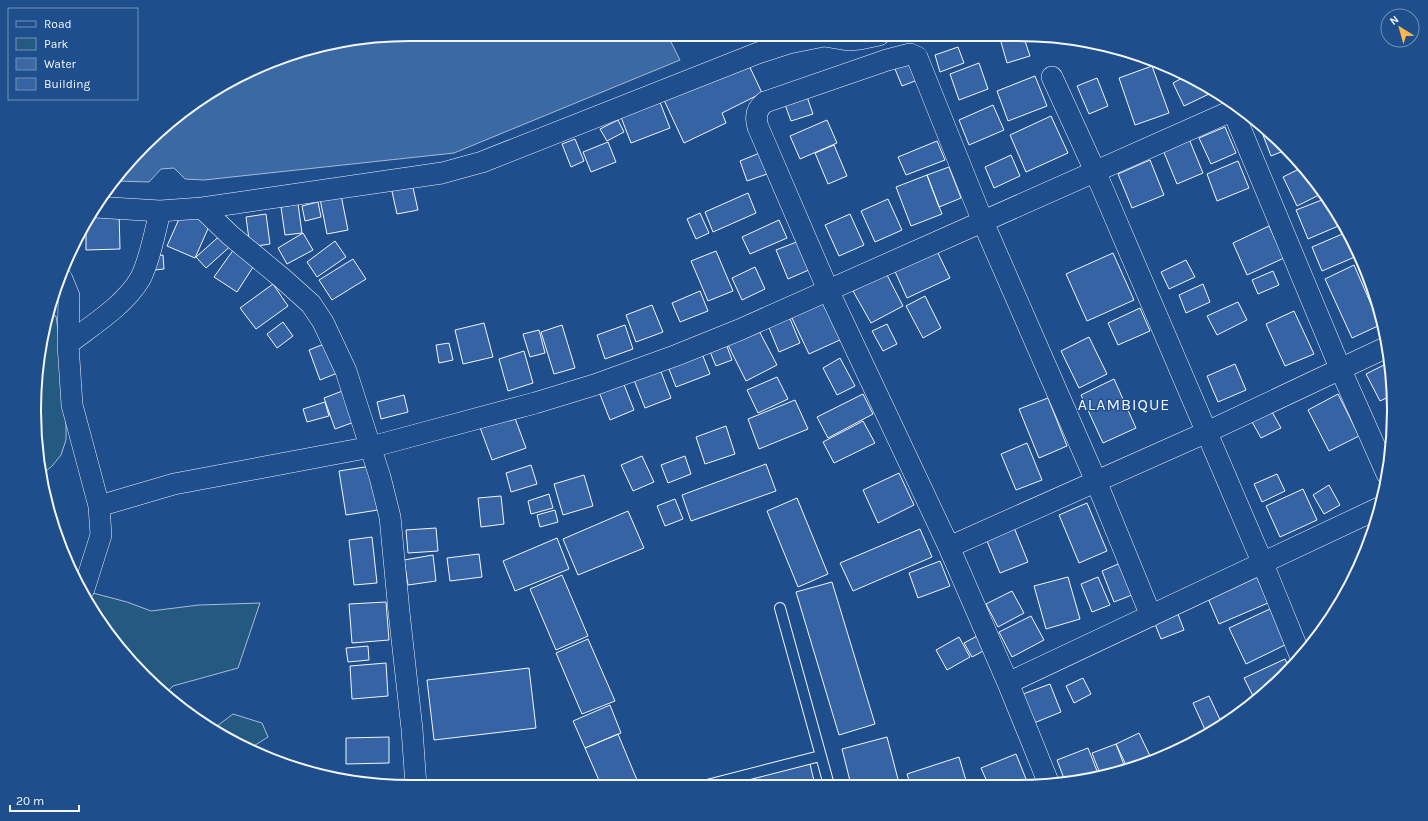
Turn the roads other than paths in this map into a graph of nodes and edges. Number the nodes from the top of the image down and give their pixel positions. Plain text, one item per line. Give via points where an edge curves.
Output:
1 (799, 41) edge
2 (1052, 78) dead end
3 (1233, 110) edge
4 (1237, 113) edge
5 (1095, 171) junction
6 (102, 207) edge
7 (202, 208) junction
8 (160, 211) junction
9 (983, 222) junction
10 (64, 283) edge
11 (828, 290) junction
12 (68, 344) junction
13 (1382, 350) edge
14 (1340, 368) junction
15 (1207, 432) junction
16 (371, 447) junction
17 (1383, 465) edge
18 (1096, 481) junction
19 (99, 506) junction
20 (1372, 511) edge
21 (949, 547) junction
22 (1264, 564) junction
23 (85, 585) edge
24 (780, 608) dead end
25 (1151, 616) junction
26 (1298, 650) edge
27 (1008, 683) junction
28 (820, 756) junction
29 (1047, 779) edge
30 (416, 780) edge
31 (726, 780) edge
32 (827, 780) edge

1 - 7 street via 758,53 482,162 416,178
2 - 5 street
3 - 5 street
4 - 14 street
5 - 9 street
5 - 15 street
6 - 8 street
7 - 8 street
7 - 16 street via 230,236 276,272 311,304 323,322 346,370
8 - 12 street via 140,278 111,312
9 - 11 street
9 - 11 street via 919,60 914,55 887,60 765,102 756,114 758,127
9 - 18 street
10 - 12 street via 70,296
11 - 16 street via 739,330 594,385
11 - 21 street
12 - 19 street via 72,405
13 - 14 street
14 - 15 street
14 - 17 street
15 - 18 street
15 - 22 street
16 - 19 street via 174,484
16 - 30 street via 390,517
18 - 21 street
18 - 25 street
19 - 23 street via 101,535
20 - 22 street
21 - 27 street
22 - 25 street
22 - 26 street
24 - 28 lane
25 - 27 street
27 - 29 street
28 - 31 lane
28 - 32 lane

